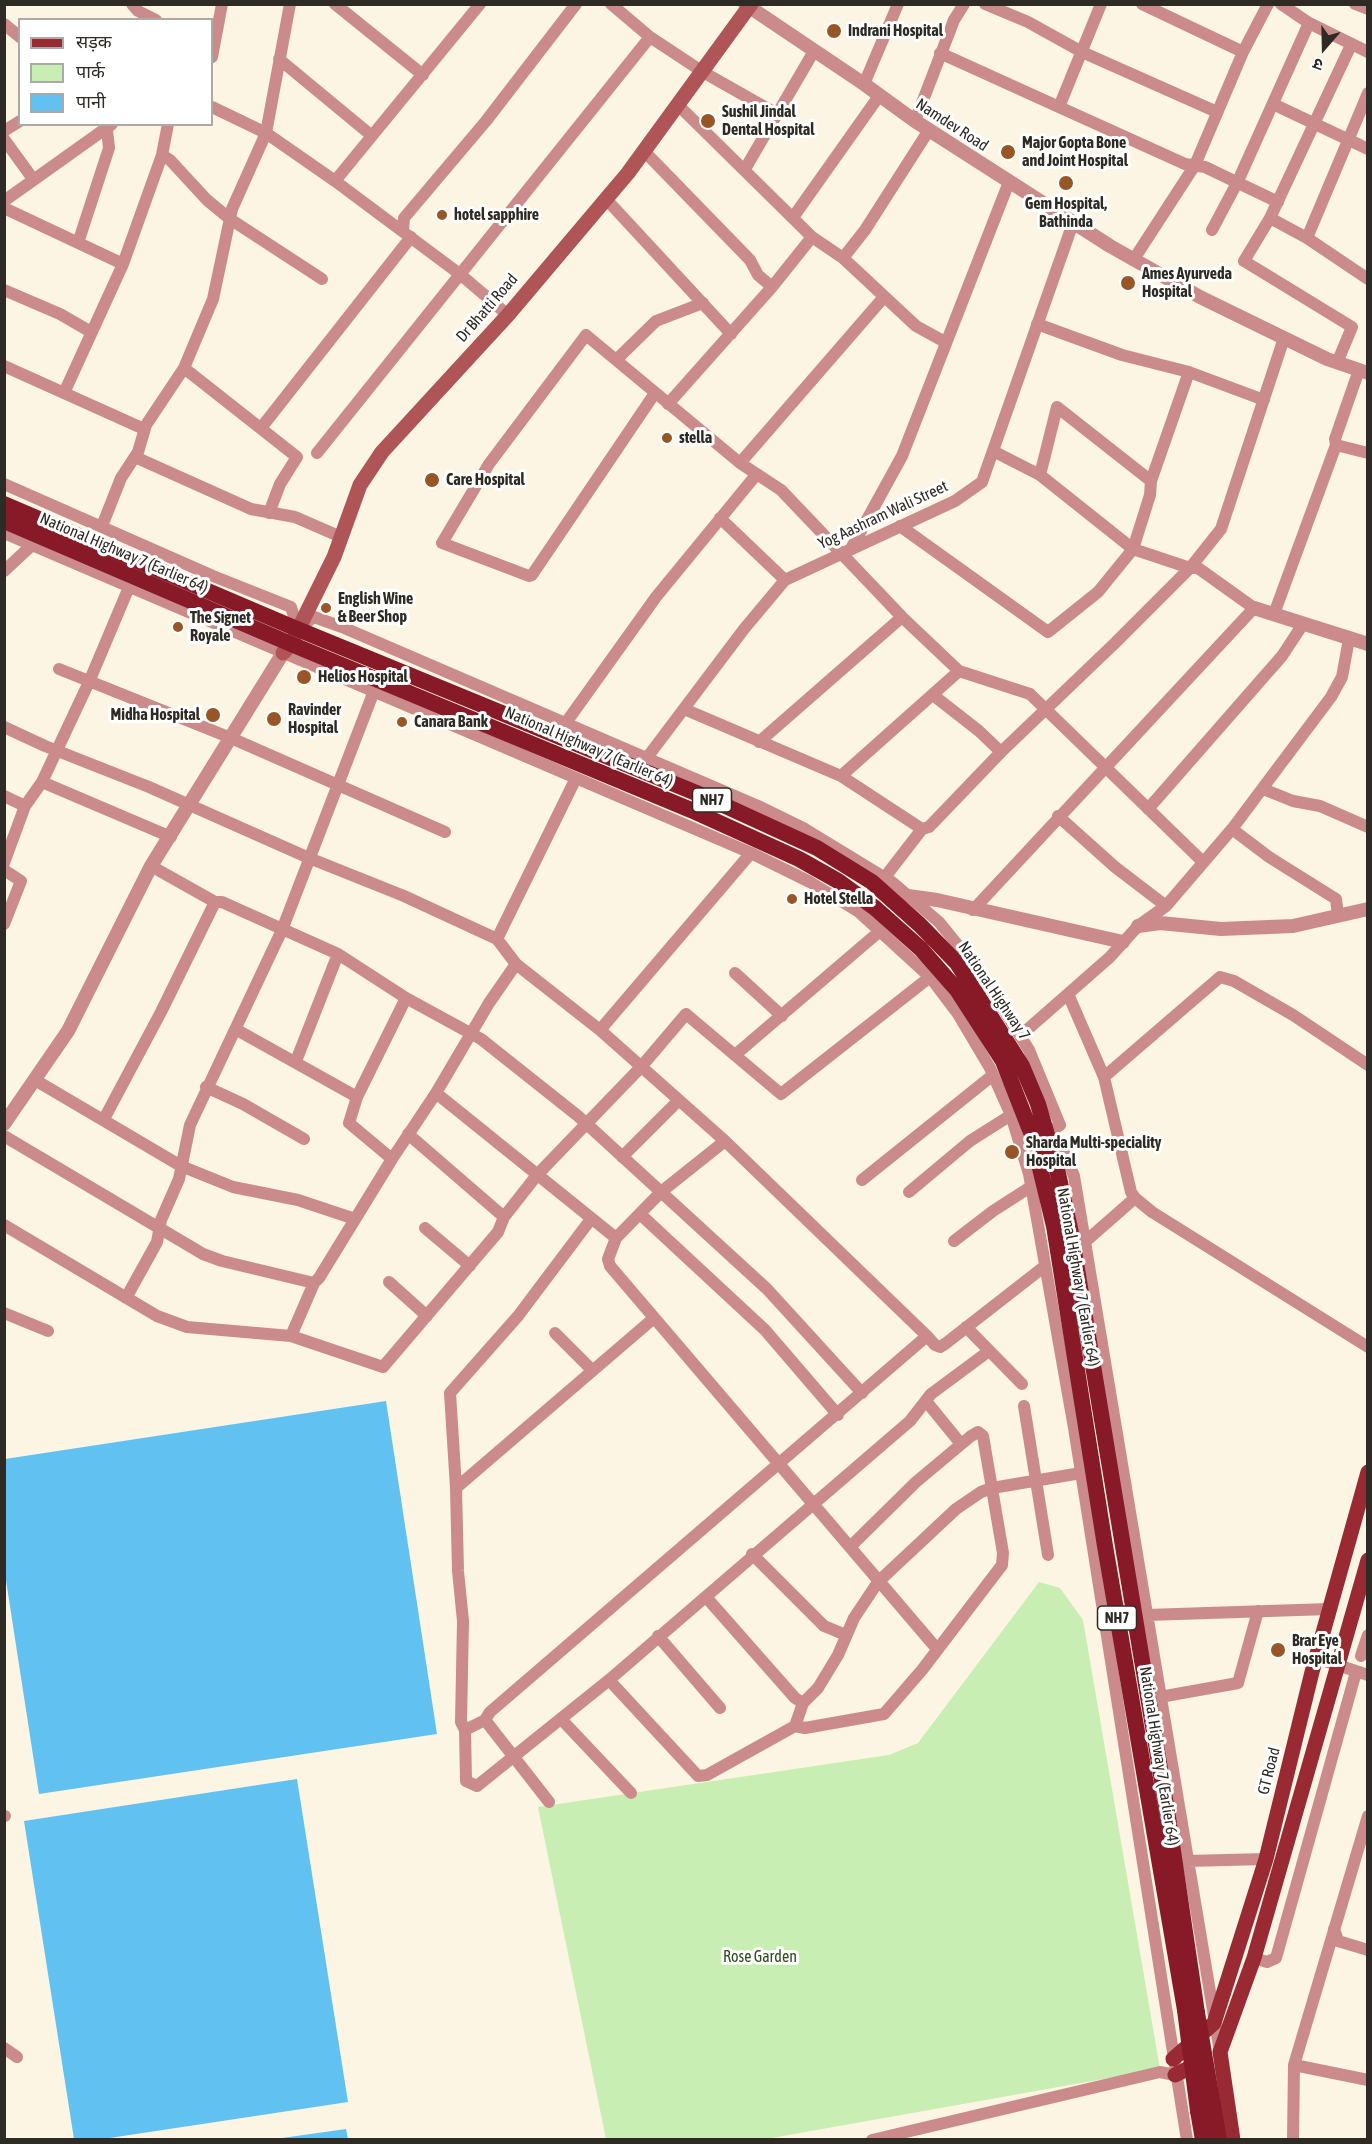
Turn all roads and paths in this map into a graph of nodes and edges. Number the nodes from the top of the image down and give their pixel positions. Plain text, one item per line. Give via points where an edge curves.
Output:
1 (132, 4) edge
2 (222, 4) edge
3 (290, 4) edge
4 (335, 4) edge
5 (576, 4) edge
6 (611, 4) edge
7 (898, 4) edge
8 (964, 4) edge
9 (985, 4) edge
10 (1101, 4) edge
11 (1142, 4) edge
12 (1268, 4) edge
13 (1281, 4) edge
14 (1355, 4) edge
15 (749, 6) edge
16 (474, 7) edge
17 (1368, 9) edge
18 (152, 18) edge
19 (1309, 23) junction
20 (4, 24) edge
21 (18, 35) edge
22 (650, 37) junction
23 (213, 45) edge
24 (1351, 45) junction
25 (814, 51) junction
26 (1082, 52) junction
27 (1243, 52) junction
28 (1368, 52) edge
29 (940, 53) junction
30 (279, 59) junction
31 (702, 72) junction
32 (423, 75) junction
33 (864, 84) junction
34 (1368, 93) edge
35 (879, 96) junction
36 (1273, 104) junction
37 (678, 105) junction
38 (213, 107) edge
39 (1059, 107) junction
40 (1217, 112) junction
41 (777, 114) junction
42 (915, 121) junction
43 (18, 122) edge
44 (1312, 124) junction
45 (168, 126) edge
46 (110, 127) edge
47 (929, 130) junction
48 (4, 131) edge
49 (266, 133) junction
50 (372, 136) junction
51 (4, 139) edge
52 (1349, 142) junction
53 (1368, 149) edge
54 (644, 151) junction
55 (162, 155) junction
56 (1195, 165) junction
57 (745, 169) junction
58 (33, 179) junction
59 (335, 181) junction
60 (1239, 181) junction
61 (1009, 182) junction
62 (606, 199) junction
63 (4, 201) edge
64 (1278, 202) junction
65 (4, 208) edge
66 (794, 216) junction
67 (1270, 218) junction
68 (230, 219) junction
69 (1073, 222) junction
70 (1212, 230) dead end
71 (407, 234) junction
72 (812, 237) junction
73 (1307, 238) junction
74 (78, 243) junction
75 (843, 258) junction
76 (1134, 260) junction
77 (123, 264) junction
78 (461, 275) junction
79 (322, 279) dead end
80 (1368, 279) edge
81 (772, 287) junction
82 (4, 290) edge
83 (884, 297) junction
84 (704, 303) junction
85 (508, 315) junction
86 (1037, 324) junction
87 (91, 332) junction
88 (731, 334) junction
89 (1284, 338) junction
90 (945, 342) junction
91 (616, 360) junction
92 (1337, 363) junction
93 (4, 366) edge
94 (184, 368) junction
95 (1188, 372) junction
96 (1363, 372) edge
97 (64, 393) junction
98 (655, 393) junction
99 (1263, 400) junction
100 (668, 404) junction
101 (261, 428) junction
102 (144, 429) junction
103 (1336, 445) junction
104 (993, 451) junction
105 (317, 453) dead end
106 (1368, 453) edge
107 (135, 457) junction
108 (740, 463) junction
109 (756, 475) junction
110 (1040, 475) junction
111 (1151, 481) junction
112 (4, 484) edge
113 (4, 504) edge
114 (269, 513) junction
115 (720, 518) junction
116 (4, 521) edge
117 (102, 526) junction
118 (900, 526) junction
119 (4, 533) edge
120 (341, 537) junction
121 (32, 544) junction
122 (1133, 549) junction
123 (846, 551) junction
124 (1190, 568) junction
125 (4, 571) edge
126 (785, 580) junction
127 (131, 582) junction
128 (1254, 608) junction
129 (1274, 614) junction
130 (902, 617) junction
131 (1303, 624) junction
132 (1349, 639) junction
133 (291, 642) junction
134 (1368, 644) edge
135 (59, 669) dead end
136 (959, 671) junction
137 (90, 682) junction
138 (374, 691) junction
139 (933, 695) junction
140 (684, 709) junction
141 (1046, 709) junction
142 (565, 724) junction
143 (4, 727) edge
144 (231, 738) junction
145 (759, 742) junction
146 (57, 750) junction
147 (1001, 752) junction
148 (646, 759) junction
149 (1105, 767) junction
150 (841, 777) junction
151 (576, 778) junction
152 (42, 782) junction
153 (336, 785) junction
154 (1263, 789) junction
155 (4, 796) edge
156 (26, 806) junction
157 (190, 806) junction
158 (1148, 809) junction
159 (1058, 816) junction
160 (1368, 827) edge
161 (922, 829) junction
162 (1232, 829) junction
163 (445, 832) dead end
164 (171, 837) junction
165 (751, 853) junction
166 (309, 858) junction
167 (1203, 862) junction
168 (4, 863) edge
169 (151, 866) junction
170 (4, 870) edge
171 (885, 877) junction
172 (908, 896) junction
173 (215, 902) junction
174 (1166, 906) junction
175 (1368, 909) edge
176 (973, 910) junction
177 (1338, 916) junction
178 (4, 924) edge
179 (1138, 926) junction
180 (282, 930) junction
181 (880, 931) junction
182 (497, 939) junction
183 (1123, 942) junction
184 (338, 954) junction
185 (516, 964) junction
186 (735, 973) dead end
187 (930, 977) junction
188 (1068, 994) junction
189 (406, 998) junction
190 (782, 1016) junction
191 (237, 1030) junction
192 (600, 1030) junction
193 (471, 1034) junction
194 (1020, 1036) junction
195 (735, 1055) junction
196 (296, 1061) junction
197 (1368, 1065) edge
198 (641, 1067) junction
199 (993, 1075) junction
200 (1104, 1077) junction
201 (34, 1080) junction
202 (206, 1087) junction
203 (436, 1093) junction
204 (357, 1096) junction
205 (679, 1100) junction
206 (1011, 1115) junction
207 (104, 1119) junction
208 (4, 1124) edge
209 (584, 1124) junction
210 (408, 1134) junction
211 (1047, 1134) junction
212 (4, 1136) edge
213 (304, 1139) dead end
214 (725, 1141) junction
215 (622, 1157) junction
216 (392, 1159) junction
217 (181, 1166) junction
218 (537, 1175) junction
219 (862, 1180) dead end
220 (1032, 1186) junction
221 (661, 1192) junction
222 (909, 1192) dead end
223 (1135, 1198) junction
224 (640, 1214) junction
225 (504, 1217) junction
226 (355, 1219) junction
227 (591, 1219) junction
228 (4, 1225) edge
229 (425, 1228) dead end
230 (161, 1229) junction
231 (616, 1239) junction
232 (954, 1241) dead end
233 (1086, 1241) junction
234 (470, 1266) junction
235 (1045, 1266) junction
236 (314, 1282) junction
237 (389, 1282) dead end
238 (126, 1298) junction
239 (4, 1313) edge
240 (427, 1316) junction
241 (654, 1318) junction
242 (966, 1327) junction
243 (48, 1331) dead end
244 (555, 1334) dead end
245 (291, 1336) junction
246 (927, 1336) junction
247 (1368, 1347) edge
248 (989, 1351) junction
249 (592, 1370) junction
250 (1022, 1384) dead end
251 (862, 1393) junction
252 (926, 1401) junction
253 (1099, 1403) joint
254 (1024, 1406) dead end
255 (838, 1415) junction
256 (962, 1444) junction
257 (778, 1465) junction
258 (1368, 1472) edge
259 (1081, 1473) junction
260 (1036, 1480) junction
261 (456, 1488) junction
262 (992, 1488) junction
263 (811, 1505) junction
264 (850, 1547) junction
265 (752, 1554) junction
266 (1048, 1555) dead end
267 (1368, 1560) edge
268 (878, 1582) junction
269 (706, 1597) junction
270 (1329, 1609) junction
271 (1258, 1611) junction
272 (1147, 1615) junction
273 (846, 1635) junction
274 (1368, 1635) edge
275 (658, 1636) junction
276 (937, 1649) junction
277 (1361, 1656) dead end
278 (1316, 1658) junction
279 (1338, 1665) junction
280 (1362, 1673) edge
281 (609, 1680) junction
282 (1160, 1697) junction
283 (803, 1703) junction
284 (720, 1708) dead end
285 (561, 1719) junction
286 (485, 1720) junction
287 (795, 1726) junction
288 (465, 1730) junction
289 (514, 1758) junction
290 (631, 1792) dead end
291 (549, 1802) dead end
292 (1368, 1816) edge
293 (1364, 1845) edge
294 (1266, 1859) junction
295 (1187, 1861) junction
296 (1334, 1929) junction
297 (1368, 1950) edge
298 (1254, 1958) junction
299 (1191, 2012) junction
300 (1214, 2023) junction
301 (4, 2048) edge
302 (1220, 2052) junction
303 (17, 2057) dead end
304 (1173, 2059) junction
305 (1294, 2065) junction
306 (1167, 2074) junction
307 (1368, 2080) edge
308 (1206, 2108) junction
309 (872, 2139) edge
310 (1186, 2139) edge
311 (1203, 2139) edge
312 (1219, 2139) edge
313 (1233, 2139) edge
314 (1293, 2139) edge

1 - 18 street
2 - 23 street
3 - 30 street
4 - 32 street
5 - 71 street via 486,121 404,218
6 - 22 street
7 - 33 street
8 - 29 street
9 - 26 street
10 - 26 street
11 - 27 street
12 - 27 street
13 - 19 street
14 - 17 street
15 - 25 street, Namdev Road
15 - 31 main road, Dr Bhatti Road
16 - 32 street
19 - 24 street
19 - 36 street
20 - 21 street
22 - 31 street
22 - 78 street
24 - 28 street
24 - 44 street
25 - 33 street, Namdev Road
25 - 41 street
26 - 39 street
26 - 40 street
27 - 40 street
29 - 39 street
29 - 42 street
30 - 49 street
30 - 50 street
31 - 37 main road, Dr Bhatti Road
31 - 41 street
32 - 50 street
33 - 35 street, Namdev Road
34 - 52 street
35 - 42 street, Namdev Road
35 - 66 street
36 - 44 street
36 - 60 street
37 - 54 main road, Dr Bhatti Road
37 - 57 street
38 - 49 street
39 - 56 street via 1185,164
40 - 56 street
41 - 57 street
42 - 47 street, Namdev Road
43 - 48 street
44 - 52 street
44 - 64 street
45 - 55 street
46 - 58 street
46 - 74 street via 109,148
47 - 61 street, Namdev Road
47 - 75 street
49 - 59 street
49 - 68 street
50 - 59 street
51 - 58 street
52 - 53 street
52 - 73 street
54 - 62 main road, Dr Bhatti Road
54 - 81 street
55 - 68 street
55 - 77 street
56 - 60 street
56 - 76 street
57 - 66 street
58 - 63 street
59 - 71 street
60 - 64 street
60 - 70 street
61 - 69 street, Namdev Road
61 - 90 street
62 - 84 street
62 - 85 main road, Dr Bhatti Road
64 - 67 street
65 - 74 street
66 - 72 street
67 - 73 street
67 - 92 street via 1244,261 1352,327
68 - 79 street
68 - 94 street via 213,299
69 - 76 street, Namdev Road
69 - 86 street, Yog Aashram Wali Street
71 - 78 street
71 - 101 street
72 - 75 street
72 - 81 street
73 - 80 street
74 - 77 street
75 - 83 street
76 - 89 street, Namdev Road
77 - 87 street
78 - 85 street
78 - 105 street
81 - 88 street
82 - 87 street
83 - 90 street via 916,326
83 - 108 street
84 - 88 street
84 - 91 street via 656,321
85 - 120 main road, Dr Bhatti Road via 382,452 360,485
86 - 95 street via 1122,355
86 - 104 street, Yog Aashram Wali Street
87 - 97 street
88 - 100 street
89 - 92 street, Namdev Road
89 - 99 street
90 - 123 street via 902,456
91 - 98 street
91 - 98 street via 586,335 489,464 442,543 532,575
92 - 96 street, Namdev Road
93 - 97 street
94 - 101 street
94 - 102 street
95 - 99 street
95 - 111 street
96 - 103 street via 1335,439
97 - 102 street
98 - 100 street
99 - 124 street via 1221,529
100 - 108 street
101 - 114 street via 297,457 280,484
102 - 107 street
103 - 106 street
103 - 129 street
104 - 110 street
104 - 118 street, Yog Aashram Wali Street via 982,482 956,501
107 - 114 street via 251,510
107 - 117 street via 121,478
108 - 109 street
109 - 115 street
109 - 123 street via 767,478
110 - 111 street via 1057,407
110 - 122 street
111 - 122 street
112 - 117 street
113 - 133 highway, National Highway 7 / NH7
114 - 120 street via 295,517
115 - 126 street
115 - 142 street via 656,597
116 - 127 highway, National Highway 7 (Earlier 64) / NH7
117 - 133 street via 291,607
118 - 122 street via 1048,632 1098,592
118 - 123 street, Yog Aashram Wali Street
119 - 121 street
120 - 133 main road, Dr Bhatti Road
121 - 125 street
121 - 127 street
122 - 124 street
123 - 126 street, Yog Aashram Wali Street
123 - 130 street
124 - 128 street via 1198,568
124 - 141 street
126 - 140 street, Yog Aashram Wali Street
127 - 133 highway, National Highway 7 (Earlier 64) / NH7
127 - 137 street
128 - 129 street
128 - 149 street
129 - 131 street
130 - 136 street
130 - 145 street
131 - 132 street
131 - 158 street via 1282,656
132 - 134 street
132 - 154 street via 1342,677 1331,697
133 - 138 street
133 - 142 street via 315,617
133 - 144 street
133 - 211 highway, National Highway 7 / NH7 via 775,827 872,882 957,963 1022,1066
133 - 299 highway, National Highway 7 (Earlier 64) / NH7 via 799,859 875,908 921,949 982,1024 1003,1061 1032,1135 1053,1226 1103,1535
135 - 137 street
136 - 139 street
136 - 141 street via 1025,691
137 - 144 street
137 - 146 street
138 - 151 street
138 - 153 street
139 - 147 street
139 - 150 street
140 - 145 street
140 - 148 street, Yog Aashram Wali Street
141 - 147 street
141 - 149 street
142 - 148 street
143 - 146 street
144 - 153 street
144 - 157 street
145 - 150 street
146 - 152 street
146 - 157 street
147 - 161 street via 929,827
148 - 171 street via 758,806 839,847
149 - 158 street
149 - 159 street
150 - 161 street
151 - 165 street
151 - 182 street
152 - 156 street
152 - 164 street
153 - 163 street
153 - 166 street
154 - 160 street via 1320,806
154 - 162 street
155 - 156 street
156 - 168 street
157 - 164 street
157 - 166 street
158 - 167 street
159 - 174 street
159 - 176 street
161 - 171 street
162 - 167 street
162 - 177 street via 1336,900
164 - 169 street
165 - 181 street via 810,882 859,912
165 - 192 street
166 - 180 street
166 - 182 street
167 - 174 street
169 - 173 street
169 - 201 street via 68,1031
170 - 178 street via 21,881
171 - 172 street
172 - 176 street
172 - 194 street via 939,922
173 - 180 street
173 - 207 street
174 - 179 street
175 - 177 street
176 - 183 street
177 - 179 street via 1293,926
179 - 183 street
180 - 184 street
180 - 191 street
181 - 187 street
181 - 190 street
182 - 185 street
183 - 188 street
184 - 189 street
184 - 196 street
185 - 192 street
185 - 193 street
186 - 190 street
187 - 195 street via 781,1094
187 - 199 street via 958,1014
188 - 194 street
188 - 200 street
189 - 193 street
189 - 204 street
190 - 195 street
191 - 196 street
191 - 202 street
192 - 198 street
193 - 203 street
193 - 209 street
194 - 211 street via 1060,1125
195 - 198 street via 686,1014
196 - 204 street
197 - 200 street via 1293,1015 1220,977
198 - 205 street
198 - 209 street
199 - 206 street
199 - 219 street
200 - 223 street
201 - 207 street
201 - 208 street
202 - 213 street
202 - 217 street via 190,1125
203 - 210 street
203 - 218 street
204 - 216 street via 349,1123
205 - 214 street
205 - 215 street
206 - 220 street
206 - 222 street via 970,1141
207 - 217 street
209 - 215 street
209 - 218 street
210 - 216 street
210 - 225 street
211 - 233 street via 1060,1141 1074,1176
211 - 253 highway, National Highway 7 / NH7 via 1071,1233
212 - 230 street
214 - 221 street
214 - 246 street
215 - 221 street
216 - 226 street
217 - 226 street via 232,1187 298,1200
217 - 230 street
218 - 225 street
218 - 227 street
220 - 232 street
220 - 235 street
221 - 224 street
221 - 251 street via 767,1289
223 - 233 street
223 - 247 street
224 - 231 street
224 - 255 street via 765,1330
225 - 234 street via 498,1232
226 - 236 street
227 - 231 street
227 - 261 street via 518,1316 450,1394
228 - 238 street
229 - 234 street
230 - 236 street via 222,1261
230 - 238 street via 158,1242
231 - 241 street via 608,1259 610,1266
233 - 272 street
234 - 240 street
235 - 242 street
235 - 259 street
236 - 245 street
237 - 240 street
238 - 245 street via 187,1327
239 - 243 street
240 - 245 street via 383,1366
241 - 249 street
241 - 257 street
242 - 246 street via 940,1347
242 - 248 street
244 - 249 street
246 - 251 street
248 - 250 street
248 - 252 street
249 - 261 street
251 - 255 street
252 - 256 street
252 - 263 street via 910,1421
253 - 299 highway, National Highway 7 (Earlier 64) / NH7 via 1168,1817
254 - 260 street
255 - 257 street
256 - 262 street via 978,1432 983,1436
256 - 264 street via 916,1482
257 - 263 street
257 - 286 street
258 - 270 main road, GT Road
259 - 260 street
259 - 304 street
260 - 262 street
260 - 266 street
261 - 288 street via 463,1621 461,1722
262 - 268 street via 956,1509
262 - 276 street via 1002,1565
263 - 264 street
263 - 265 street
264 - 268 street
265 - 269 street
265 - 273 street via 824,1626
267 - 279 main road
268 - 273 street
268 - 276 street
269 - 275 street
269 - 283 street
270 - 271 street
270 - 278 main road, GT Road
271 - 272 street
271 - 282 street via 1238,1683
272 - 282 street
273 - 283 street via 818,1688
274 - 277 street
275 - 281 street
275 - 284 street
276 - 287 street via 884,1714 805,1728
278 - 279 street
278 - 294 main road, GT Road
279 - 280 street
279 - 298 main road
280 - 298 street via 1275,1958 1267,1962
281 - 285 street
281 - 287 street via 698,1776 707,1775
282 - 295 street
283 - 287 street
285 - 289 street
285 - 290 street
286 - 288 street
286 - 289 street
288 - 289 street via 466,1781 477,1786
289 - 291 street
292 - 293 street
293 - 296 street
294 - 295 street
294 - 300 main road, GT Road
295 - 300 street
296 - 297 street via 1338,1941
296 - 305 street
298 - 302 main road
299 - 308 highway, National Highway 7 (Earlier 64) / NH7, bridge
300 - 302 street
300 - 304 main road
301 - 303 street
302 - 306 main road
302 - 313 main road
304 - 306 street
305 - 307 street
305 - 314 street
306 - 309 street
306 - 310 street
308 - 311 highway, NH7
308 - 312 highway, NH7

